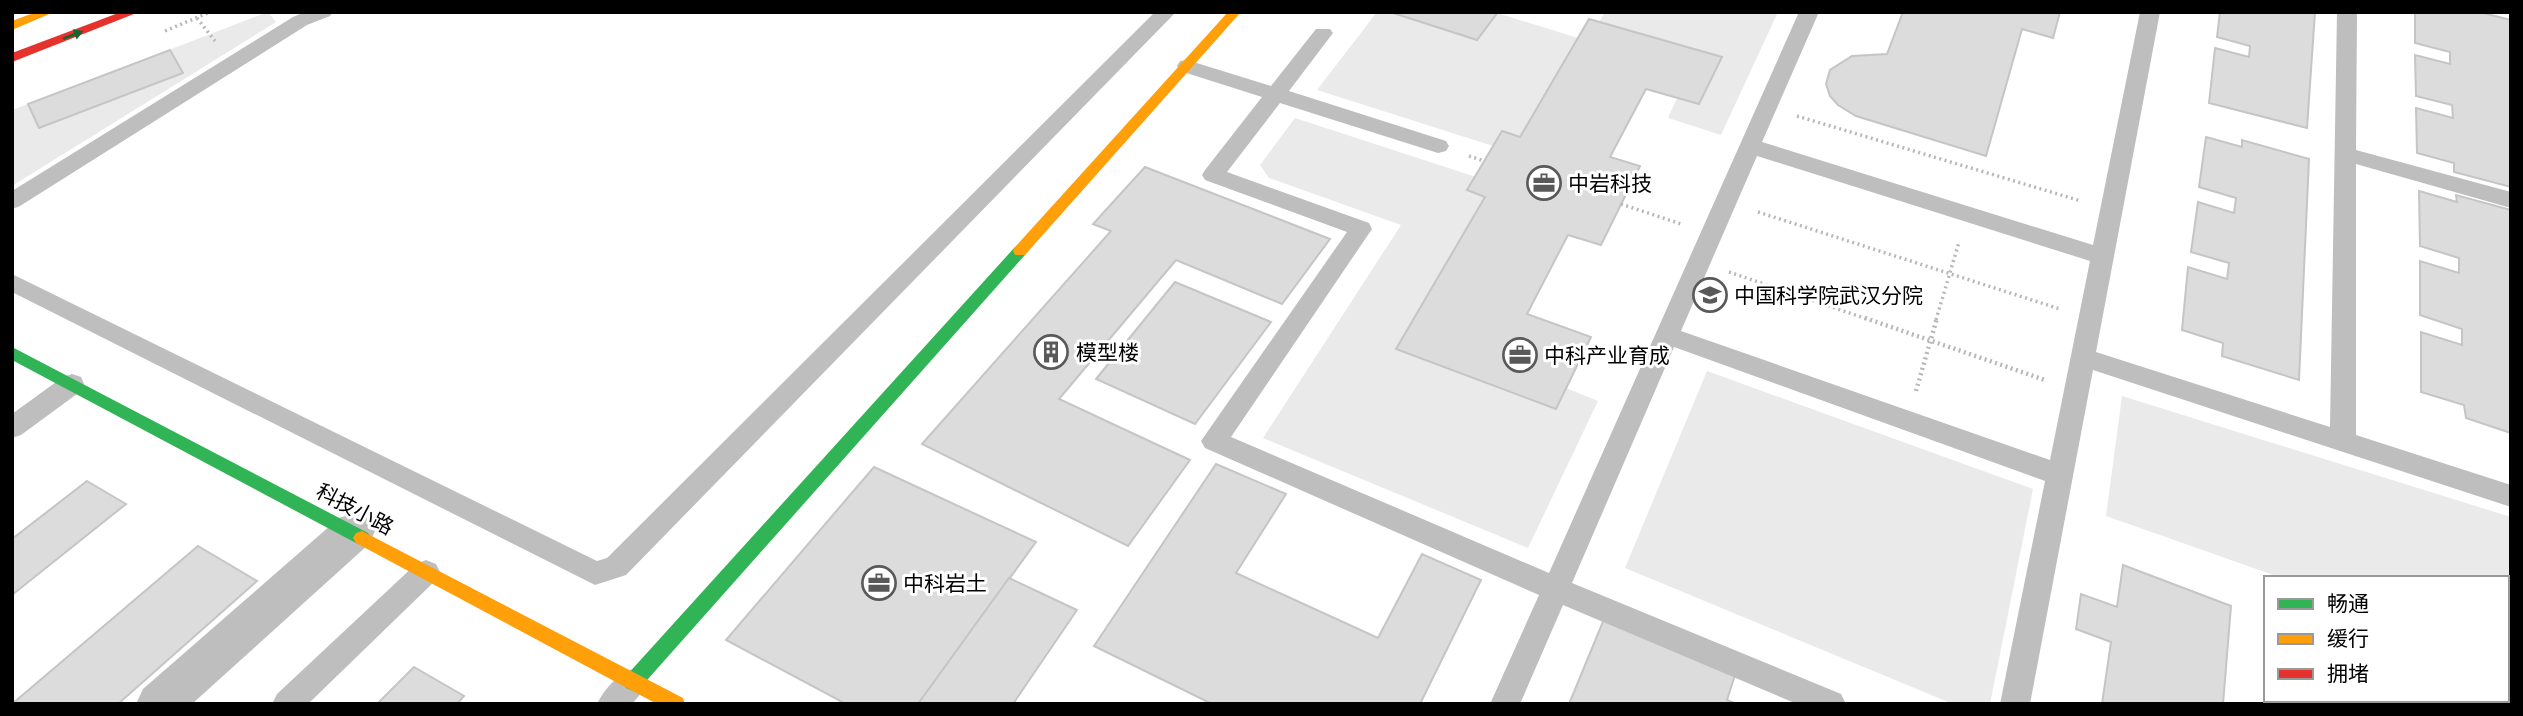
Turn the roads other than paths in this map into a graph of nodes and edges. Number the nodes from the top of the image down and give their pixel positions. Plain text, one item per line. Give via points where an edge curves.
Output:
1 (48, 12) edge
2 (133, 12) edge
3 (323, 12) edge
4 (1166, 12) edge
5 (1236, 12) edge
6 (1809, 12) edge
7 (2150, 12) edge
8 (2347, 12) edge
9 (12, 26) edge
10 (1323, 33) dead end
11 (12, 58) edge
12 (1187, 66) junction
13 (1276, 94) junction
14 (1438, 146) dead end
15 (1750, 146) junction
16 (2346, 154) junction
17 (2511, 200) edge
18 (12, 201) edge
19 (2102, 256) junction
20 (12, 282) edge
21 (1667, 335) junction
22 (12, 353) edge
23 (2083, 357) junction
24 (72, 384) junction
25 (12, 428) edge
26 (2343, 441) junction
27 (2060, 475) junction
28 (2511, 496) edge
29 (354, 531) junction
30 (426, 572) junction
31 (1555, 589) junction
32 (633, 682) junction
33 (159, 704) edge
34 (287, 704) edge
35 (612, 704) edge
36 (676, 704) edge
37 (1505, 704) edge
38 (1831, 704) edge
39 (2015, 704) edge

1 - 9 street
11 -> 2 street
3 - 18 lane via 300,21
4 - 20 lane via 616,568 595,573
5 - 12 street
6 - 15 lane
7 - 19 lane
8 - 16 lane
10 - 13 lane
12 - 13 lane
12 - 32 street
13 - 14 lane
13 - 31 lane via 1213,175 1361,229 1214,441
15 - 19 lane
15 - 21 lane
16 - 17 lane
16 - 26 lane
19 - 23 lane
21 - 27 lane
21 - 31 lane
22 - 24 street, 科技小路
23 - 26 lane
23 - 27 lane
24 - 25 lane
24 - 29 street, 科技小路
26 - 28 lane
27 - 39 lane
29 - 30 street, 科技小路
29 - 33 street
30 - 32 street, 科技小路
30 - 34 lane
31 - 37 lane
31 - 38 lane
32 - 35 lane
32 - 36 street, 科技小路

